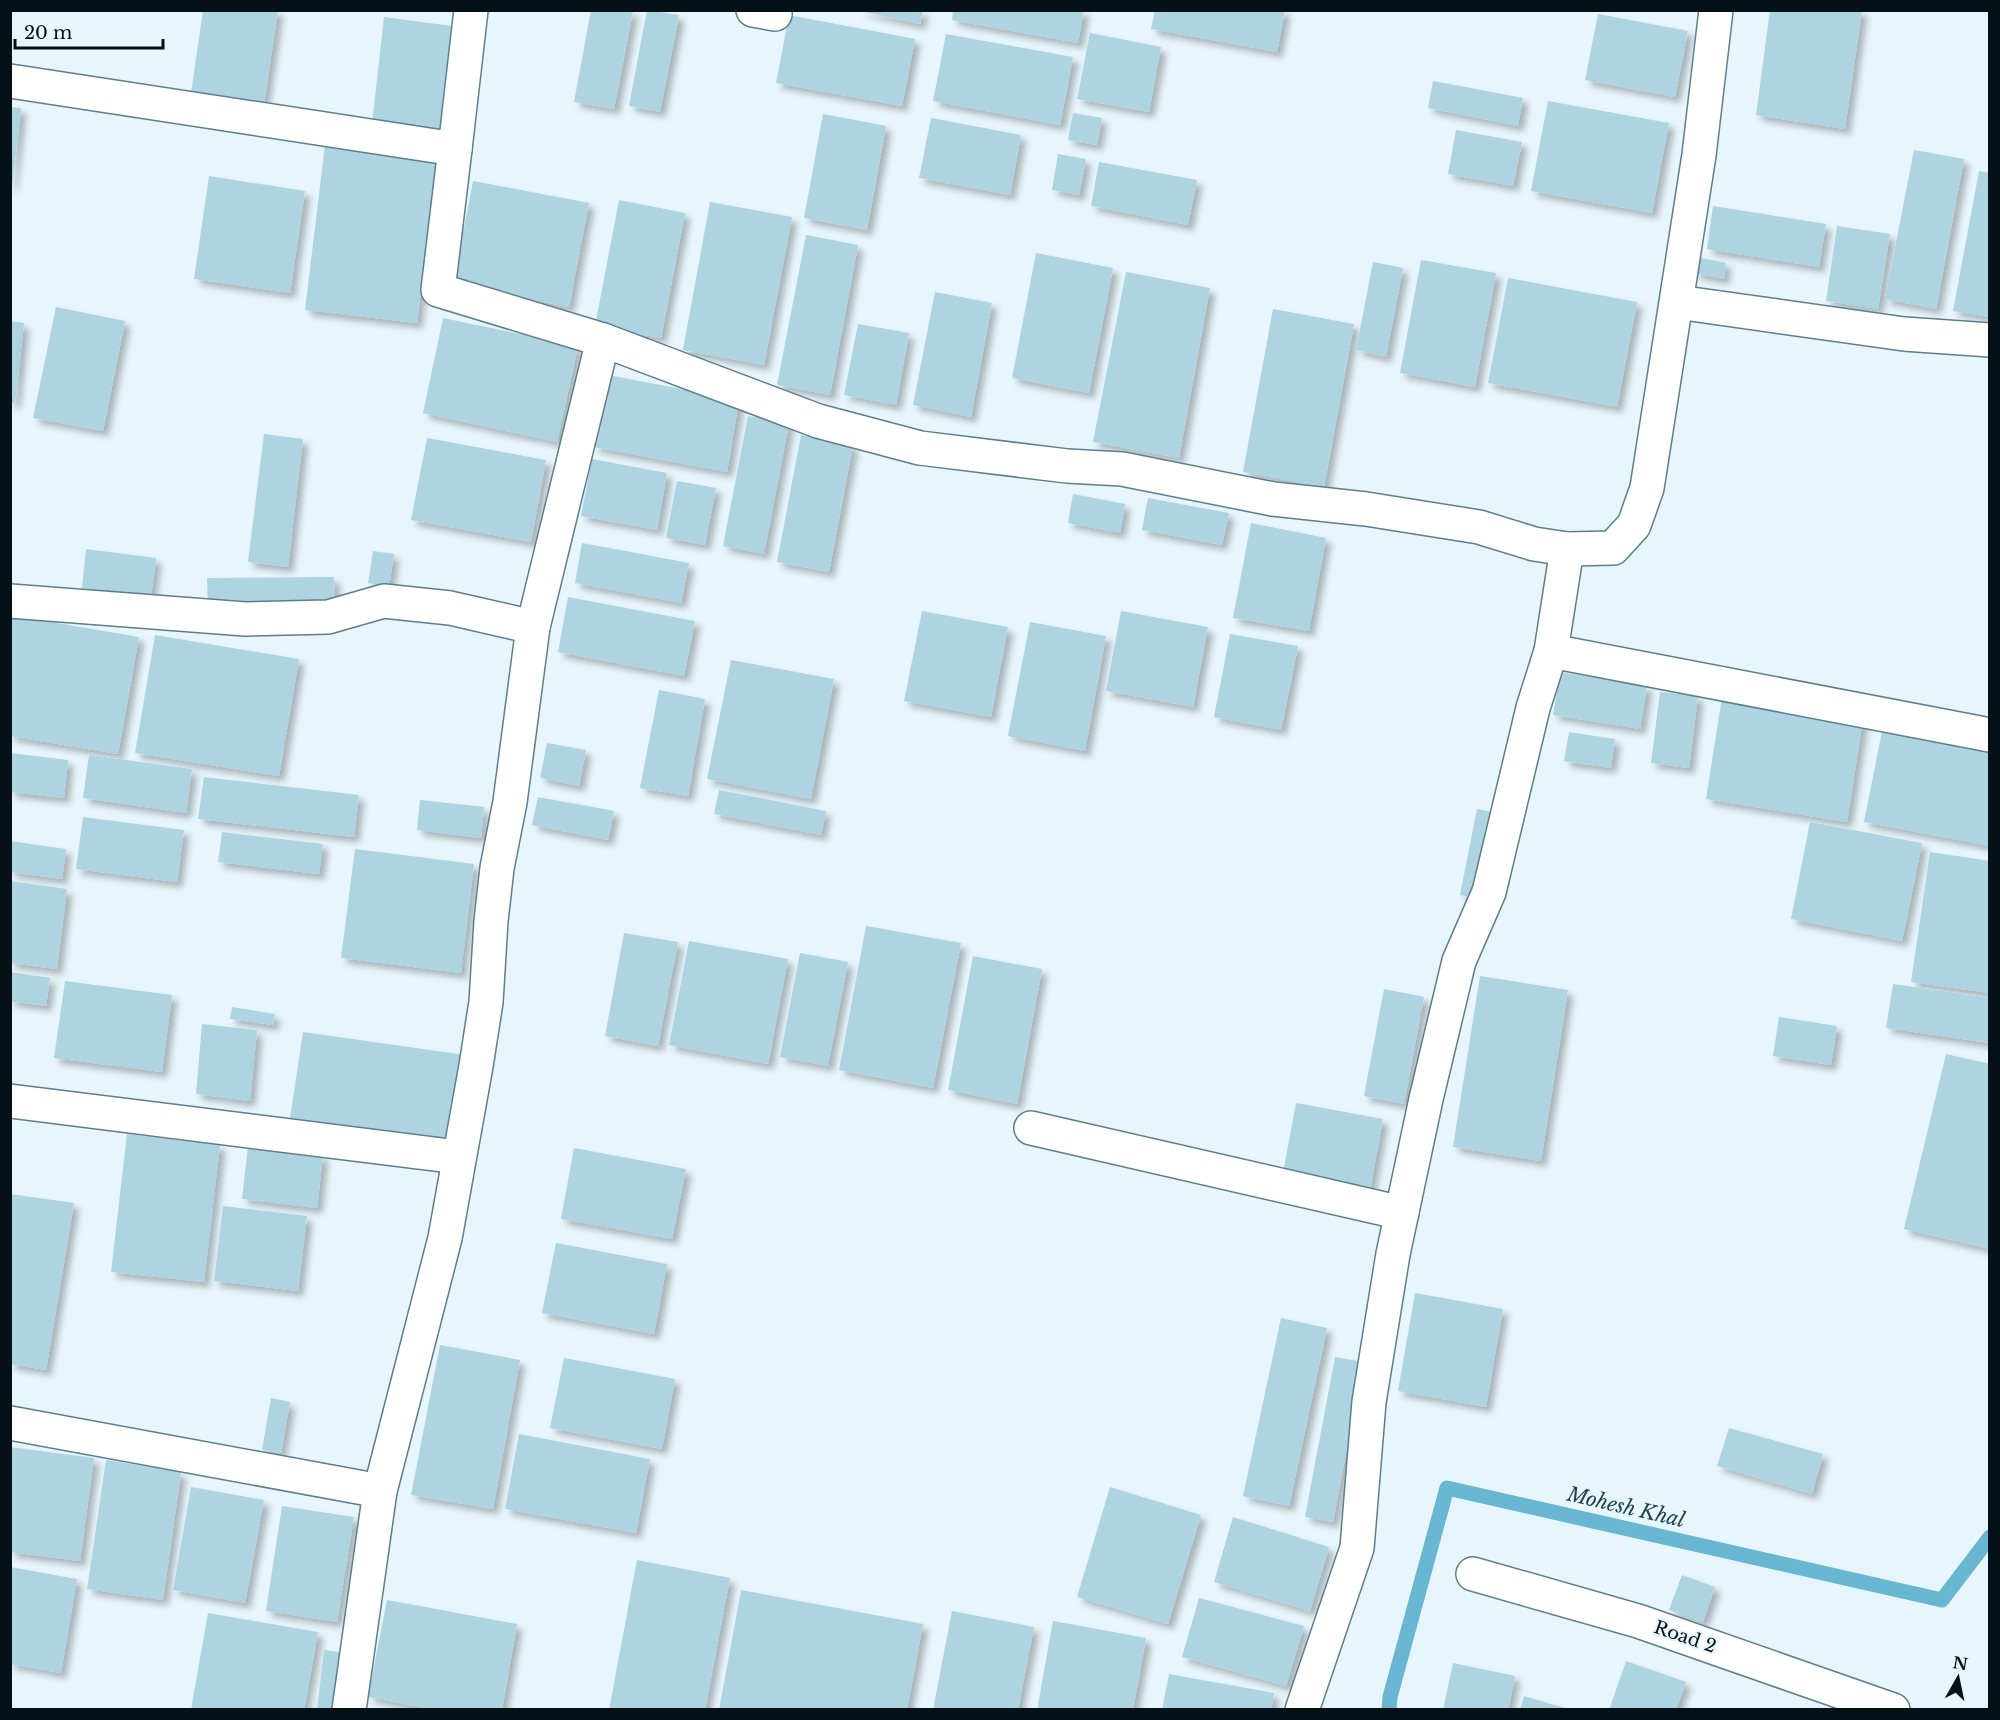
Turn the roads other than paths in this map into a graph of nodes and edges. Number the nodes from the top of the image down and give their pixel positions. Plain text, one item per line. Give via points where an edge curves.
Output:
1 (471, 10) edge
2 (1716, 10) edge
3 (10, 81) edge
4 (455, 149) junction
5 (1677, 302) junction
6 (1989, 339) edge
7 (603, 340) junction
8 (1567, 549) junction
9 (10, 601) edge
10 (533, 627) junction
11 (1551, 651) junction
12 (1989, 735) edge
13 (10, 1101) edge
14 (1031, 1128) dead end
15 (458, 1158) junction
16 (1402, 1213) junction
17 (10, 1423) edge
18 (380, 1491) junction
19 (1473, 1574) dead end
20 (349, 1710) edge
21 (1302, 1710) edge
22 (1893, 1710) edge

1 - 4 street
2 - 5 street
3 - 4 street
4 - 7 street via 438,290
5 - 6 street via 1904,334
5 - 8 street via 1647,488 1634,525 1613,548
7 - 8 street via 818,421 920,448 1122,469 1273,499 1479,527 1534,544
7 - 10 street
8 - 11 street
9 - 10 street via 245,619 328,617 384,601 450,608
10 - 15 street via 490,921 486,1002
11 - 12 street
11 - 16 street via 1533,708 1489,892 1459,961
13 - 15 street
14 - 16 street
15 - 18 street via 445,1238
16 - 21 street via 1369,1402 1357,1548
17 - 18 street
18 - 20 street
19 - 22 street, Road 2 via 1638,1621

